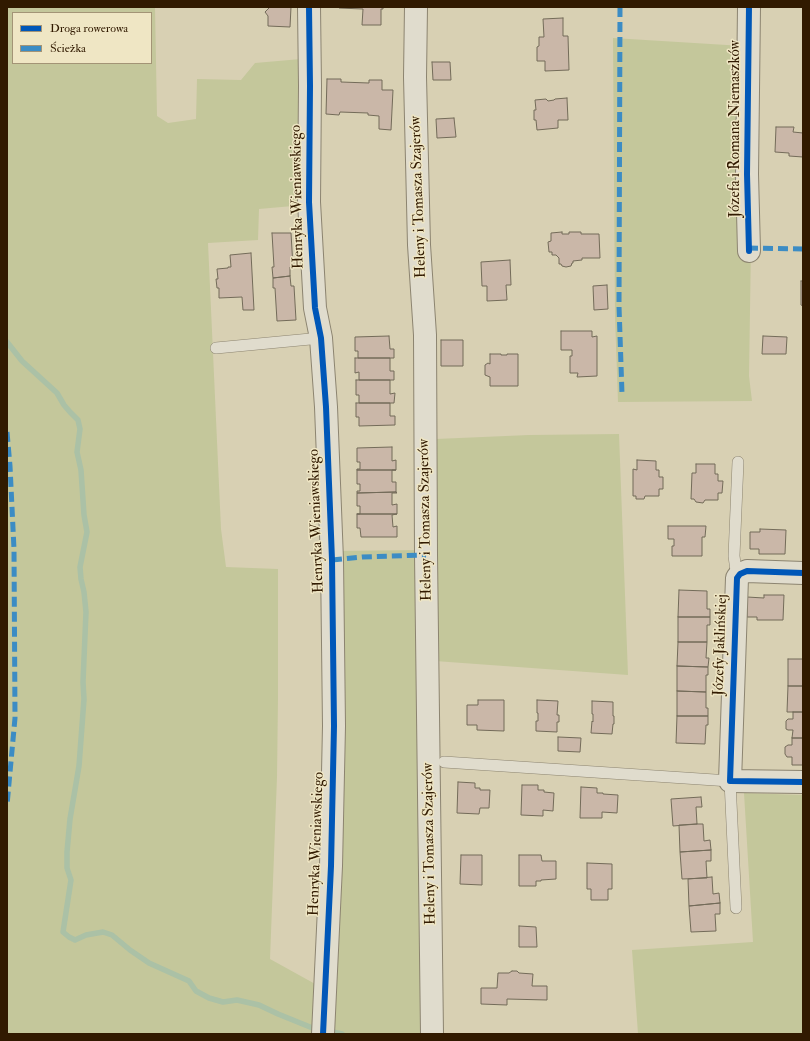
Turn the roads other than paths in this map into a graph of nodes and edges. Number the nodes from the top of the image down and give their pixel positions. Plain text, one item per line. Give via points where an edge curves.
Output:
1 (309, 7) edge
2 (416, 7) edge
3 (749, 7) edge
4 (749, 251) dead end
5 (321, 338) junction
6 (216, 348) dead end
7 (738, 462) dead end
8 (803, 573) edge
9 (737, 578) junction
10 (444, 762) dead end
11 (730, 781) junction
12 (803, 782) edge
13 (736, 908) dead end
14 (323, 1034) edge
15 (432, 1034) edge

1 - 5 street, Henryka Wieniawskiego via 309,202 315,308
2 - 15 street, Heleny i Tomasza Szajerów via 419,244 425,335
3 - 4 street, Józefa i Romana Niemaszków
5 - 6 lane
5 - 14 street, Henryka Wieniawskiego via 332,560 334,726
7 - 9 lane via 734,556
8 - 9 street, Józefy Jaklińskiej via 747,571
9 - 11 street, Józefy Jaklińskiej
10 - 11 lane
11 - 12 street
11 - 13 lane

